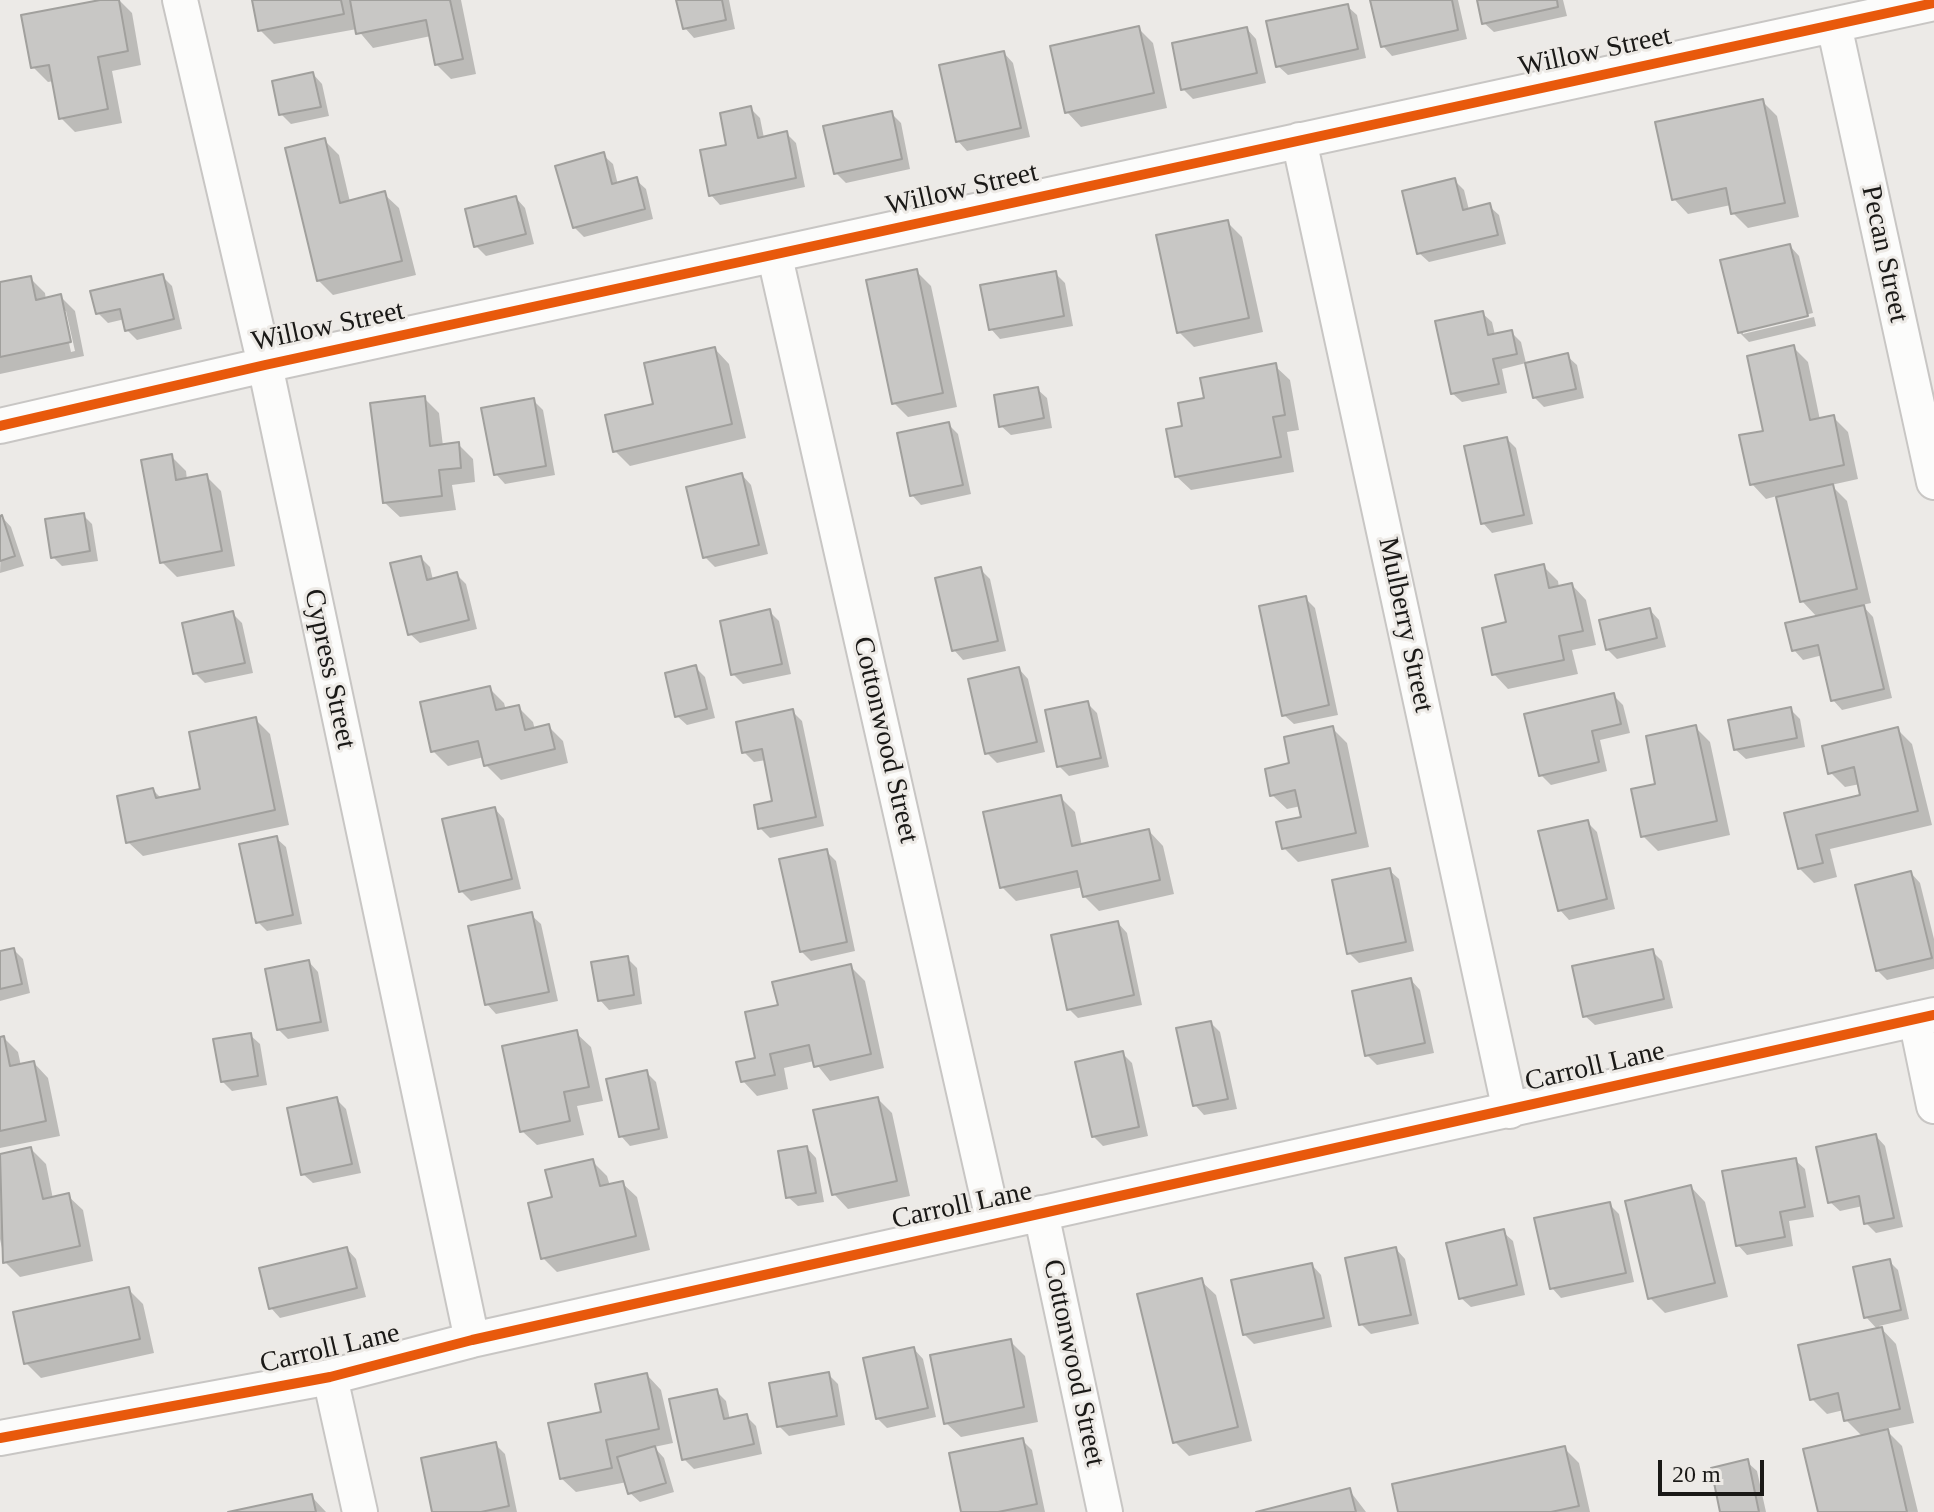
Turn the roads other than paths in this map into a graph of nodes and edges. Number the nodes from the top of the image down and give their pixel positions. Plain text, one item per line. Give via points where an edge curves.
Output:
1 (180, 0) edge
2 (1934, 3) edge
3 (1834, 25) junction
4 (1299, 140) junction
5 (775, 257) junction
6 (265, 365) junction
7 (0, 426) edge
8 (1934, 482) edge
9 (1925, 1017) edge
10 (1934, 1106) edge
11 (1510, 1111) junction
12 (1041, 1213) junction
13 (994, 1224) junction
14 (472, 1340) junction
15 (330, 1377) junction
16 (0, 1438) edge
17 (360, 1512) edge
18 (1105, 1512) edge

1 - 6 street, Cypress Street
2 - 3 street, Willow Street
3 - 4 street, Willow Street
3 - 8 street, Pecan Street
4 - 5 street, Willow Street
4 - 11 street, Mulberry Street
5 - 6 street, Willow Street
5 - 13 street, Cottonwood Street
6 - 7 street, Willow Street
6 - 14 street, Cypress Street
9 - 10 street
9 - 11 street, Carroll Lane
11 - 12 street, Carroll Lane
12 - 13 street, Carroll Lane
12 - 18 street, Cottonwood Street
13 - 14 street, Carroll Lane
14 - 15 street, Carroll Lane
15 - 16 street, Carroll Lane
15 - 17 street

